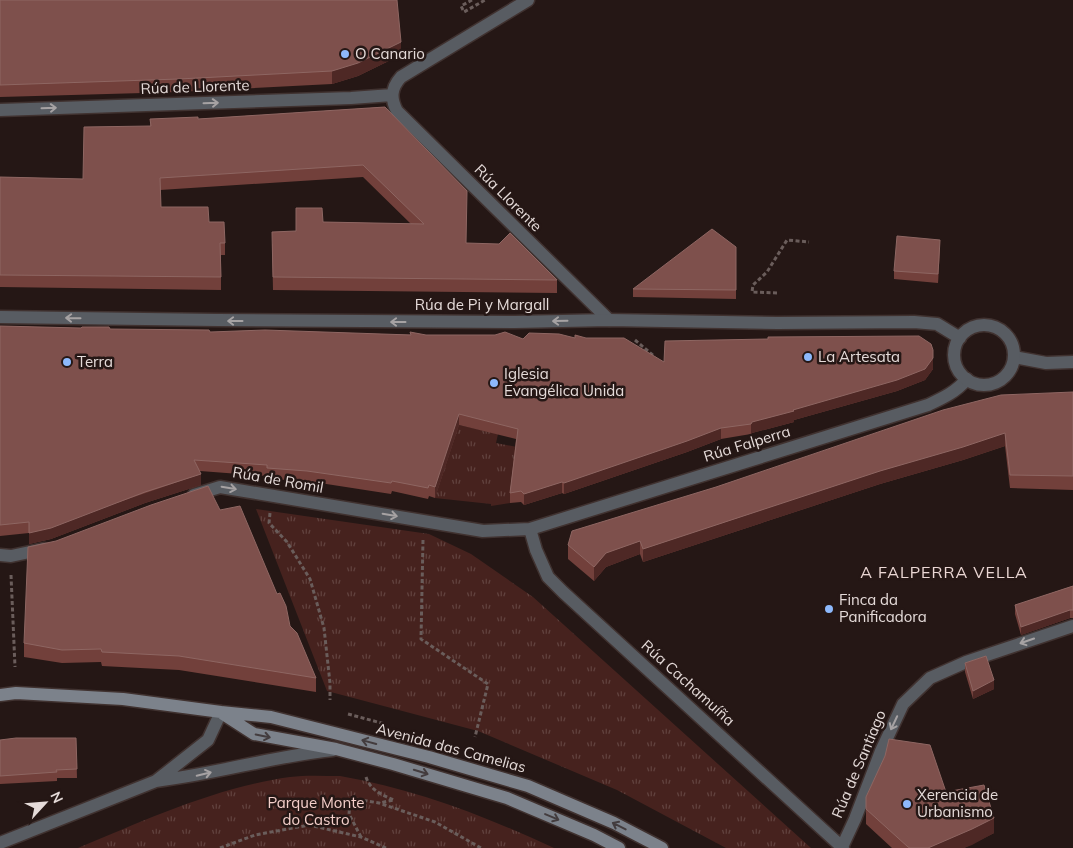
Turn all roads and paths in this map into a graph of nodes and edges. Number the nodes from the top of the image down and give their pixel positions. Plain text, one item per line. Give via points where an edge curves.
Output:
1 (472, 0) edge
2 (485, 0) edge
3 (528, 0) edge
4 (392, 95) junction
5 (0, 110) edge
6 (809, 242) dead end
7 (778, 293) dead end
8 (0, 316) edge
9 (609, 320) junction
10 (623, 320) junction
11 (960, 338) junction
12 (1014, 357) junction
13 (660, 361) edge
14 (1073, 362) edge
15 (967, 379) junction
16 (184, 499) edge
17 (270, 505) dead end
18 (530, 529) junction
19 (422, 539) dead end
20 (53, 547) edge
21 (0, 555) edge
22 (11, 572) dead end
23 (1073, 626) edge
24 (15, 667) dead end
25 (0, 695) edge
26 (330, 700) dead end
27 (221, 712) junction
28 (475, 737) dead end
29 (336, 749) junction
30 (364, 772) dead end
31 (156, 781) junction
32 (379, 803) junction
33 (361, 838) junction
34 (0, 843) edge
35 (843, 847) edge
36 (220, 848) edge
37 (386, 848) edge
38 (481, 848) edge
39 (619, 848) edge
40 (662, 848) edge

1 - 2 path via 461,6 464,12
3 - 4 street via 401,77
5 -> 4 street, Rúa de Llorente
4 - 9 street, Rúa Llorente via 397,111
6 - 7 path via 787,240 767,272 753,284 752,292
9 -> 8 street, Rúa de Pi y Margall via 515,322
9 - 10 street, Rúa de Pi y Margall
10 - 11 street, Rúa de Pi y Margall via 914,322 937,324
10 - 13 path via 624,328 638,344
11 - 12 street via 975,326 994,326 1009,338
11 - 15 street via 956,346 956,364
12 - 14 street via 1046,363
12 - 15 street via 1008,373 1001,380 984,385
15 - 18 street, Rúa Falperra via 949,395 928,405
16 -> 18 street, Rúa de Romil via 220,487 482,531
17 - 26 path via 269,522 287,542 310,579 324,628
18 - 35 street, Rúa Cachamuíña via 548,577
19 - 28 path via 421,639 488,684
20 - 21 street
22 - 24 path
23 -> 35 street, Rúa de Santiago via 966,662 930,678 910,697 903,704 881,751
25 - 27 main road, Avenida das Camelias via 16,693 123,699
27 -> 29 main road, Avenida das Camelias via 254,734
27 - 31 street via 208,740
40 -> 27 main road, Avenida das Camelias via 614,823 528,786 271,717
31 -> 29 street
29 -> 39 main road, Avenida das Camelias via 507,798
30 - 32 path via 368,785 394,800
31 - 34 street
32 - 33 path via 355,799 350,803 349,814
32 - 38 path via 435,822
33 - 36 path via 309,826 255,835
33 - 37 path

